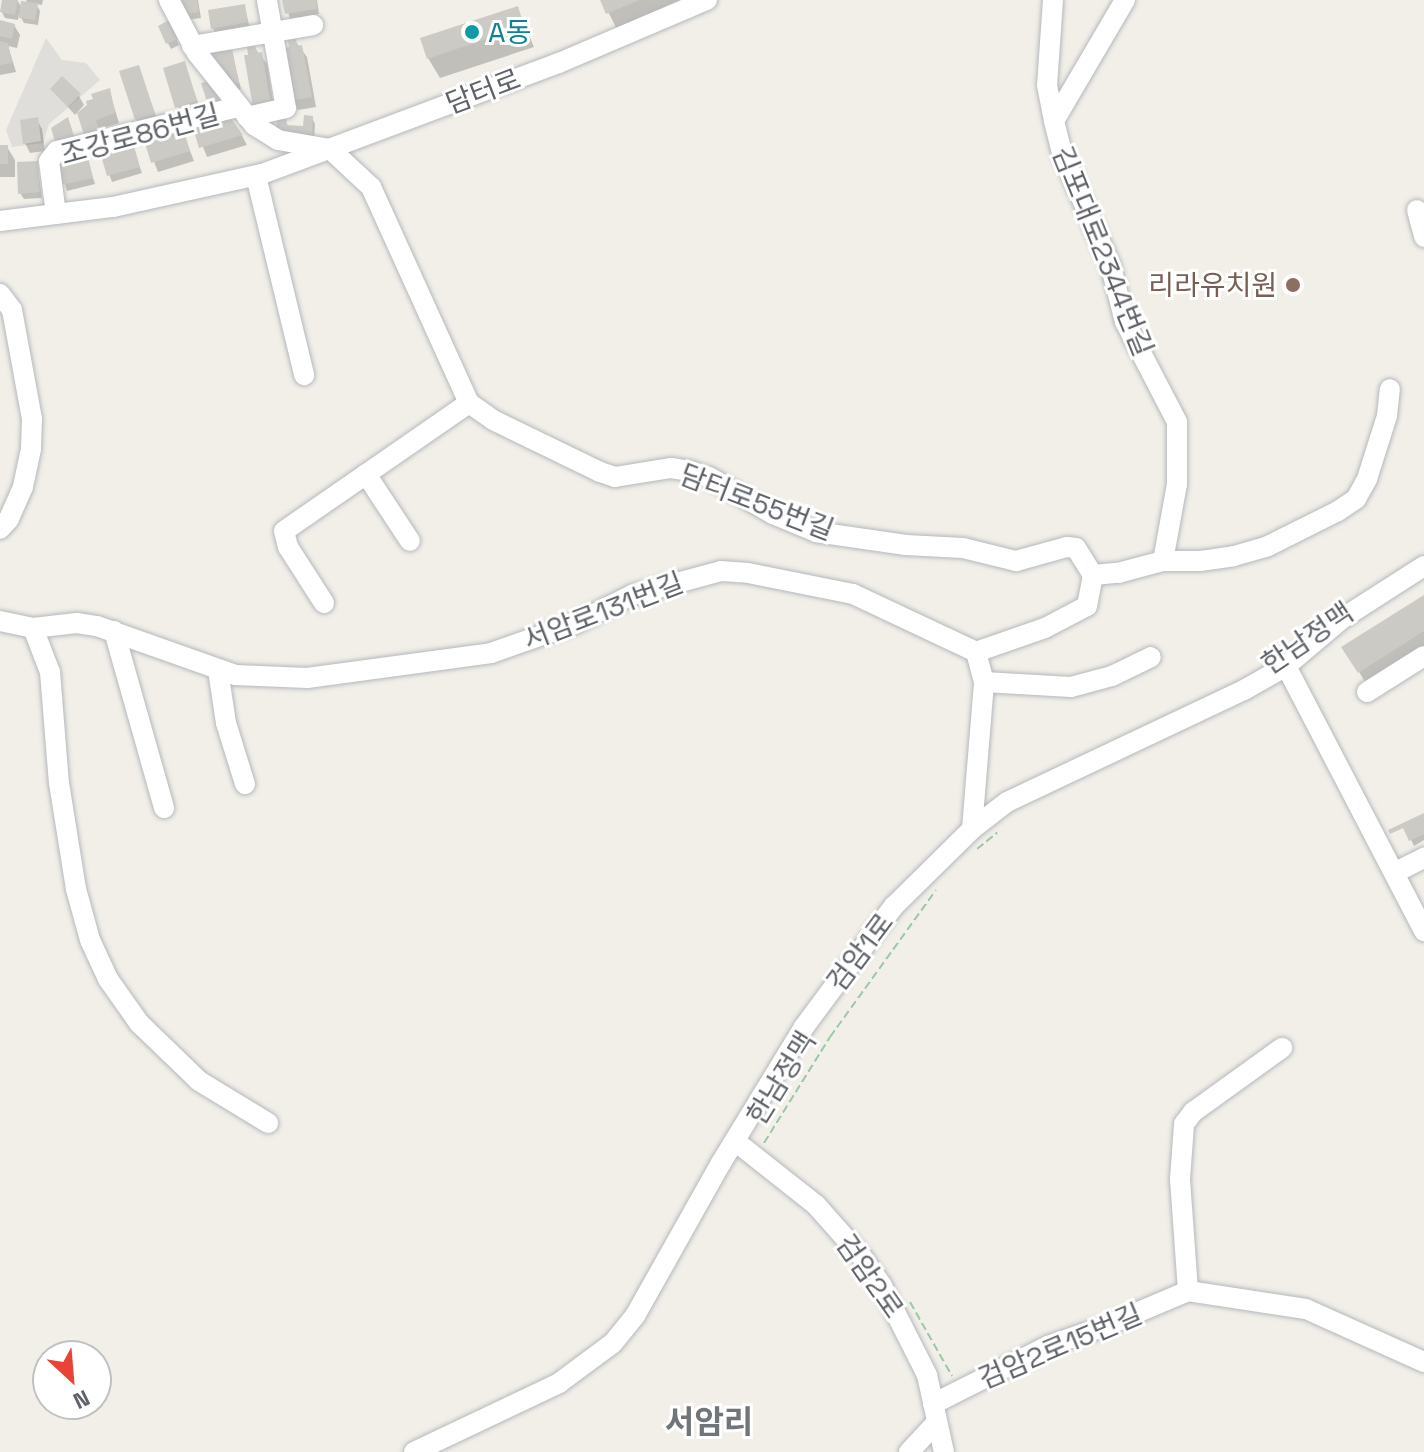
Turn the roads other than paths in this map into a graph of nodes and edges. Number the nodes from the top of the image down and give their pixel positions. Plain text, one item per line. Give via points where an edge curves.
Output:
1 (169, 0) edge
2 (267, 0) edge
3 (707, 0) edge
4 (1053, 0) edge
5 (1125, 0) edge
6 (313, 25) dead end
7 (273, 32) junction
8 (192, 46) junction
9 (243, 112) junction
10 (1054, 121) junction
11 (330, 149) junction
12 (256, 176) junction
13 (1417, 210) dead end
14 (56, 214) junction
15 (0, 221) edge
16 (1424, 237) edge
17 (0, 294) edge
18 (304, 375) dead end
19 (1390, 389) dead end
20 (469, 403) junction
21 (366, 474) junction
22 (0, 529) edge
23 (410, 541) dead end
24 (1163, 561) junction
25 (1424, 566) edge
26 (1093, 575) junction
27 (324, 603) dead end
28 (0, 621) edge
29 (33, 628) junction
30 (114, 631) junction
31 (976, 652) junction
32 (1424, 656) edge
33 (1151, 657) dead end
34 (1286, 666) junction
35 (218, 670) junction
36 (984, 682) junction
37 (1367, 692) dead end
38 (245, 784) dead end
39 (164, 808) dead end
40 (972, 829) junction
41 (1424, 858) edge
42 (1394, 873) junction
43 (1424, 931) edge
44 (1282, 1048) dead end
45 (268, 1123) dead end
46 (735, 1141) junction
47 (1188, 1291) junction
48 (1424, 1362) edge
49 (935, 1413) junction
50 (414, 1452) edge
51 (909, 1452) edge
52 (944, 1452) edge

1 - 8 street, 조강로86번길
2 - 7 street, 조강로86번길
3 - 11 street, 담터로 via 559,63
4 - 10 street via 1047,85
5 - 10 street, 김포대로2344번길
6 - 7 street
7 - 8 street
7 - 9 street, 조강로86번길 via 286,108
8 - 9 street, 조강로86번길
9 - 11 street, 조강로86번길 via 264,134 278,140
9 - 14 street, 조강로86번길 via 57,151 49,161
10 - 24 street, 김포대로2344번길 via 1062,153 1111,267 1125,322 1177,422 1177,484
11 - 12 street, 담터로
11 - 20 street via 371,187
12 - 14 street, 담터로
12 - 18 street
13 - 16 street
14 - 15 street, 담터로
17 - 22 street via 12,310 32,419 23,487
19 - 24 street via 1377,452 1356,499 1268,546 1200,561
20 - 21 street
20 - 26 street, 담터로55번길 via 493,420 615,477 671,468 690,471 773,514 835,536 963,548 1016,561 1076,548
21 - 23 street
21 - 27 street via 284,531 288,547
24 - 26 street
25 - 34 street, 검암1로 via 1343,618
26 - 31 street via 1087,606 1045,628
28 - 29 street, 서암로131번길
29 - 30 street, 서암로131번길 via 77,623
29 - 45 street via 50,672 59,783 76,889 102,966 123,1004 162,1046 223,1098
30 - 35 street, 서암로131번길
30 - 39 street
31 - 35 street, 서암로131번길 via 835,588 721,571 632,595 574,624 491,653 307,678 269,679
31 - 36 street
32 - 37 street
33 - 36 street via 1112,676 1071,687
34 - 40 street, 검암1로 via 1007,802
34 - 42 street
35 - 38 street via 226,723
36 - 40 street
40 - 46 street, 검암1로 via 894,906 845,968
41 - 42 street
42 - 43 street
44 - 47 street via 1184,1124 1180,1179
46 - 49 street, 검암2로 via 816,1205 862,1257 905,1327 927,1375
46 - 50 street, 검암1로 via 635,1316 613,1343 559,1383
47 - 48 street via 1306,1309
47 - 49 street, 검암2로15번길 via 1036,1352
49 - 51 street
49 - 52 street, 검암2로

